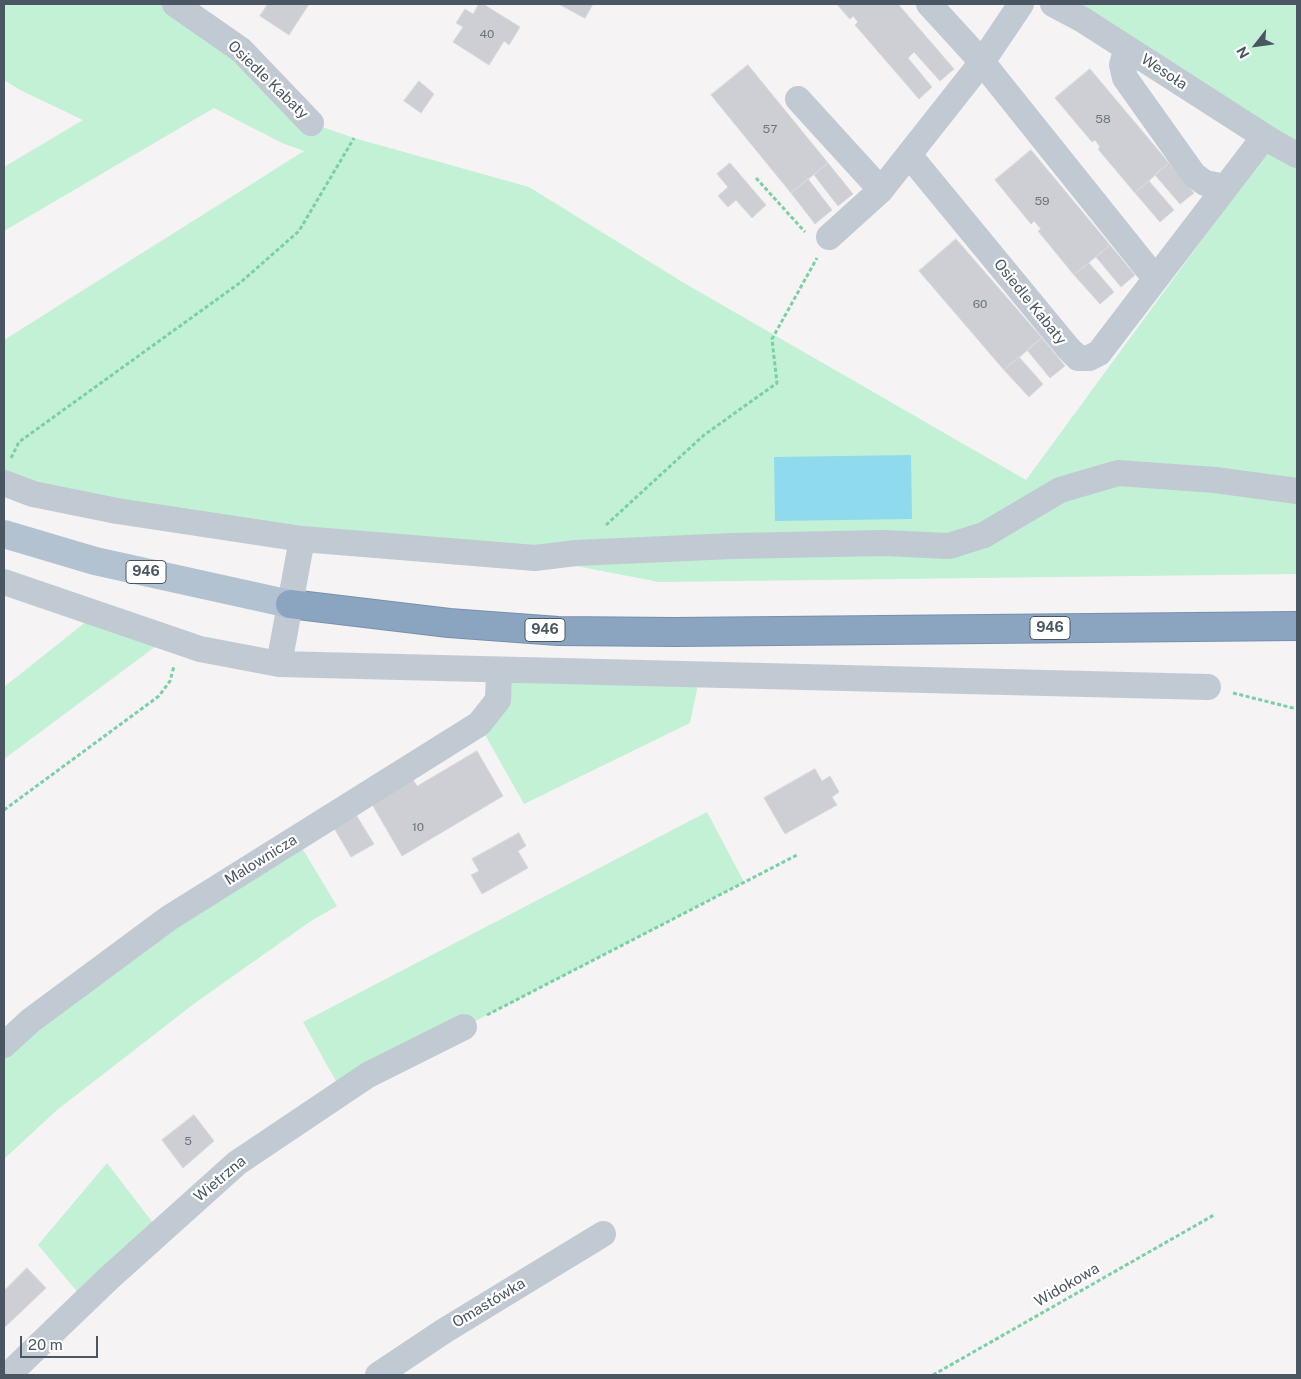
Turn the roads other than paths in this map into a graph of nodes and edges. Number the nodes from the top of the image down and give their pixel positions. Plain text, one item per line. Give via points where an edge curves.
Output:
1 (175, 4) edge
2 (929, 4) edge
3 (1021, 4) edge
4 (1054, 4) edge
5 (1127, 48) junction
6 (982, 62) junction
7 (798, 99) dead end
8 (311, 123) dead end
9 (1268, 140) junction
10 (909, 155) junction
11 (1297, 155) edge
12 (1226, 187) junction
13 (881, 190) junction
14 (829, 237) road end
15 (1156, 278) junction
16 (6, 474) edge
17 (1297, 491) edge
18 (4, 534) edge
19 (302, 539) junction
20 (4, 582) edge
21 (290, 604) junction
22 (1297, 626) edge
23 (279, 664) junction
24 (499, 670) junction
25 (1208, 687) road end
26 (464, 1026) road end
27 (4, 1045) edge
28 (603, 1234) dead end
29 (8, 1375) edge
30 (378, 1375) edge

1 - 8 street, Osiedle Kabaty via 241,50
2 - 6 street
3 - 6 street
4 - 5 street, Wesoła
5 - 9 street, Wesoła
5 - 12 street via 1122,65 1125,78 1194,175 1205,183
6 - 10 street
6 - 15 street
7 - 13 street
9 - 11 street, Wesoła
9 - 12 street, Osiedle Kabaty
10 - 13 street
10 - 15 street, Osiedle Kabaty via 1078,358 1089,358 1099,353
12 - 15 street, Osiedle Kabaty
13 - 14 street
16 - 19 street via 33,494 117,511
17 - 19 street via 1118,472 1060,490 984,535 949,546 884,543 761,545 576,552 535,558
18 - 21 main road, 946 via 95,561
19 - 21 street
20 - 23 street via 200,649
21 - 22 highway, 946 via 450,623 558,631
21 - 23 street
23 - 24 street
24 - 25 street
24 - 27 street, Malownicza via 498,700 479,724 169,918 30,1021
26 - 29 street, Wietrzna via 368,1075 237,1163 109,1278
28 - 30 street, Omastówka

